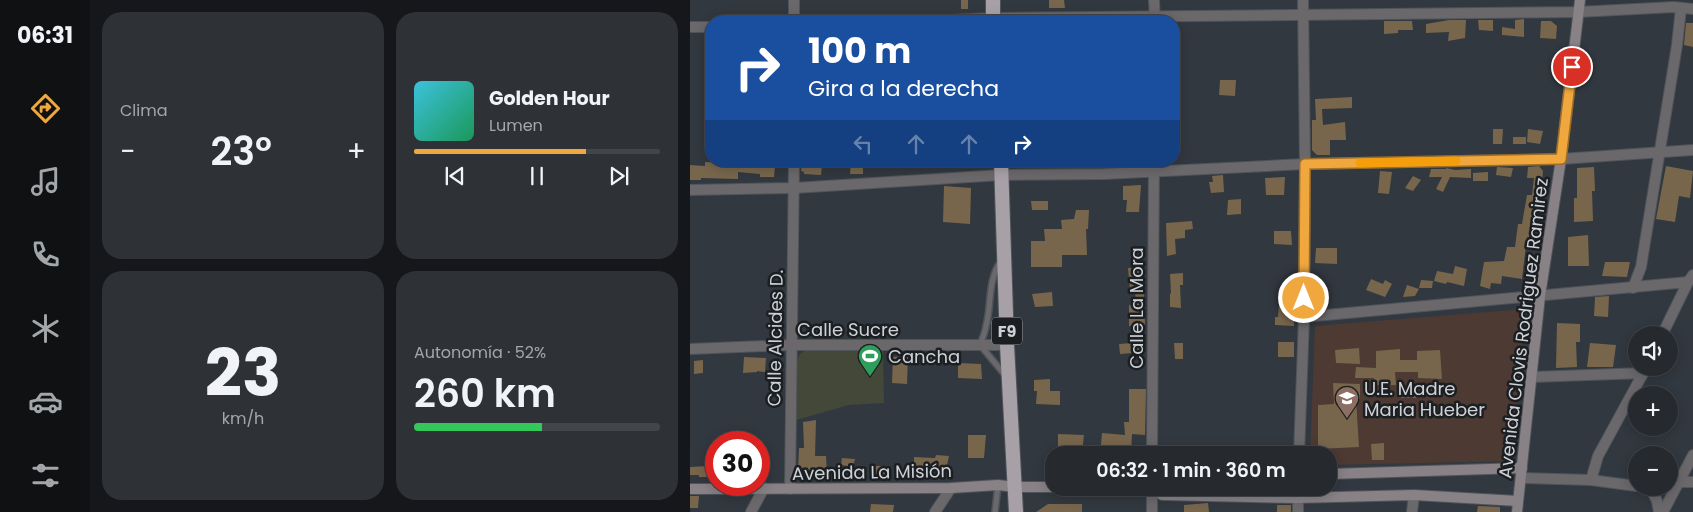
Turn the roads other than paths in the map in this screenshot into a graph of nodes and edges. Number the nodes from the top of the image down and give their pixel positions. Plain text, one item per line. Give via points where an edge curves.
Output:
1 (794, 0) edge
2 (993, 0) edge
3 (1154, 0) edge
4 (1303, 0) edge
5 (1580, 0) edge
6 (1677, 5) edge
7 (1693, 9) edge
8 (1578, 12) junction
9 (794, 15) edge
10 (993, 15) edge
11 (1155, 15) edge
12 (1303, 16) junction
13 (1180, 18) edge
14 (690, 26) edge
15 (705, 27) edge
16 (1693, 150) edge
17 (1659, 151) junction
18 (1561, 159) junction
19 (1305, 164) junction
20 (1180, 166) edge
21 (794, 167) edge
22 (1078, 167) edge
23 (1154, 167) edge
24 (1001, 168) edge
25 (794, 188) junction
26 (690, 190) edge
27 (1005, 255) junction
28 (1690, 279) edge
29 (1633, 288) junction
30 (1540, 296) junction
31 (1304, 317) junction
32 (1666, 326) edge
33 (791, 345) junction
34 (980, 345) junction
35 (1007, 345) junction
36 (690, 349) edge
37 (1628, 371) edge
38 (1642, 376) edge
39 (1532, 377) junction
40 (1008, 379) junction
41 (1152, 446) edge
42 (1298, 446) edge
43 (1693, 455) edge
44 (1521, 473) junction
45 (1337, 474) edge
46 (1678, 476) edge
47 (1591, 480) junction
48 (1693, 482) edge
49 (1678, 483) edge
50 (998, 485) junction
51 (1628, 485) edge
52 (1014, 487) junction
53 (1045, 487) edge
54 (770, 488) edge
55 (951, 488) junction
56 (690, 489) edge
57 (705, 489) edge
58 (790, 489) junction
59 (1337, 494) edge
60 (1414, 495) junction
61 (760, 496) edge
62 (1153, 496) edge
63 (1297, 496) edge
64 (1654, 496) edge
65 (1669, 496) edge
66 (1518, 501) junction
67 (751, 512) edge
68 (935, 512) edge
69 (995, 512) edge
70 (1016, 512) edge
71 (1152, 512) edge
72 (1298, 512) edge
73 (1412, 512) edge
74 (1517, 512) edge
75 (1659, 512) edge
76 (1663, 512) edge

1 - 9 street
2 - 10 highway
3 - 11 street
4 - 12 street
5 - 8 main road, Avenida Clovis Rodriguez Ramirez
6 - 7 street
6 - 8 street
6 - 17 street via 1677,45
8 - 12 street
8 - 18 main road, Avenida Clovis Rodriguez Ramirez
12 - 13 street
12 - 19 street
14 - 15 street
16 - 17 street
17 - 18 street
17 - 29 street via 1640,267
18 - 19 street
18 - 30 main road, Avenida Clovis Rodriguez Ramirez
19 - 20 street
19 - 31 street
21 - 25 street, Calle Alcides D.
22 - 24 street
23 - 41 street, Calle La Mora
24 - 25 street
24 - 27 highway, F9
25 - 26 street
25 - 33 street, Calle Alcides D.
27 - 34 lane via 991,283 987,325
27 - 35 highway, F9
28 - 29 street
28 - 32 street
29 - 30 street
30 - 31 street
30 - 39 main road, Avenida Clovis Rodriguez Ramirez
31 - 42 street
33 - 34 street, Calle Sucre
33 - 36 street, Calle Sucre
33 - 58 street, Calle Alcides D.
34 - 35 street, Calle Sucre
34 - 40 lane
35 - 40 highway, F9
37 - 39 street
38 - 47 street via 1598,456
39 - 44 main road, Avenida Clovis Rodriguez Ramirez
40 - 52 highway, F9
43 - 46 street
44 - 45 main road
44 - 47 street
44 - 66 main road, Avenida Clovis Rodriguez Ramirez
47 - 51 street
48 - 49 street
50 - 52 main road, Avenida La Misión
50 - 55 main road, Avenida La Misión
50 - 69 lane
52 - 53 main road, Avenida La Misión
52 - 70 highway, F9
54 - 58 main road, Avenida La Misión
55 - 58 main road, Avenida La Misión
55 - 68 street
56 - 57 main road, Avenida La Misión
59 - 60 main road
60 - 66 main road
60 - 73 street
61 - 67 street
62 - 71 street
63 - 72 street
64 - 75 street
65 - 76 street
66 - 74 main road, Avenida Clovis Rodriguez Ramirez

